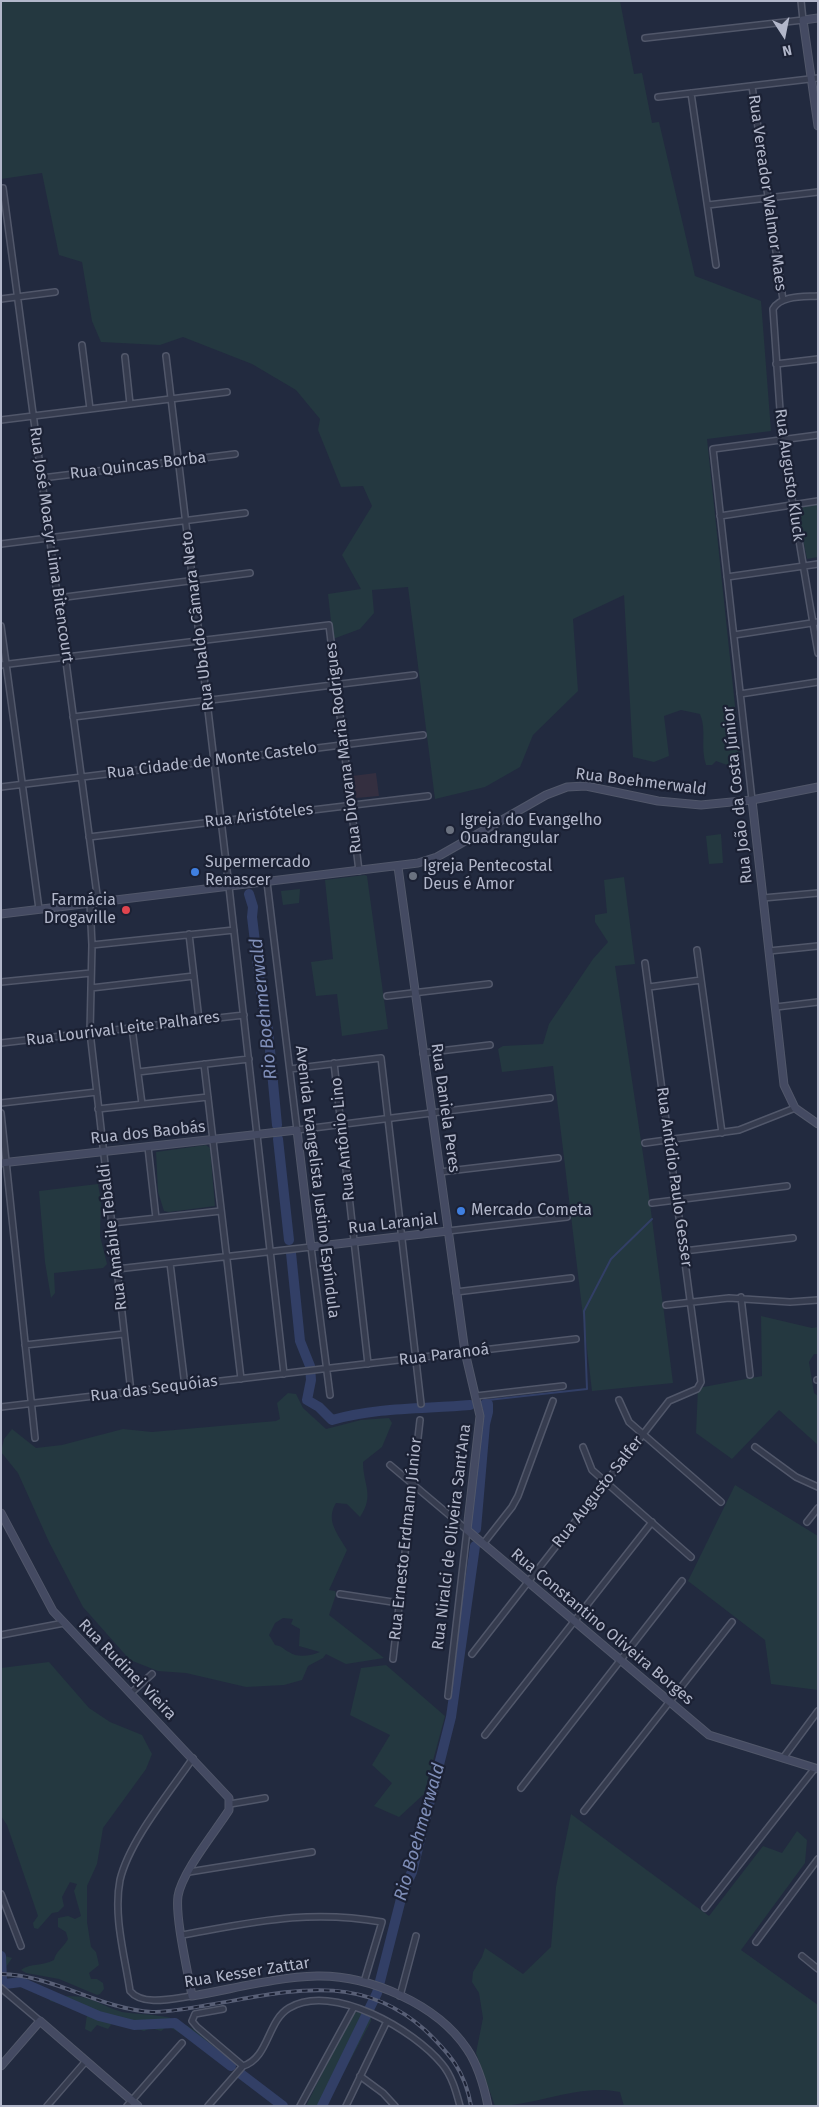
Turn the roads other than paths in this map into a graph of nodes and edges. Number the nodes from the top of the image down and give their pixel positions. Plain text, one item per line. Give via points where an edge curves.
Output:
1 (801, 1) edge
2 (818, 18) edge
3 (803, 20) junction
4 (645, 38) dead end
5 (815, 78) edge
6 (752, 86) junction
7 (691, 93) junction
8 (658, 97) dead end
9 (818, 126) edge
10 (3, 188) dead end
11 (818, 192) edge
12 (768, 198) junction
13 (708, 205) junction
14 (716, 265) dead end
15 (55, 292) dead end
16 (18, 296) junction
17 (818, 296) edge
18 (1, 299) edge
19 (783, 300) junction
20 (82, 345) dead end
21 (166, 356) dead end
22 (125, 357) dead end
23 (818, 358) edge
24 (776, 364) junction
25 (226, 392) dead end
26 (171, 399) junction
27 (130, 404) junction
28 (90, 409) junction
29 (34, 416) junction
30 (1, 420) edge
31 (818, 435) edge
32 (782, 440) junction
33 (235, 454) dead end
34 (178, 461) junction
35 (42, 478) junction
36 (818, 502) edge
37 (793, 505) junction
38 (246, 513) dead end
39 (720, 516) junction
40 (186, 520) junction
41 (50, 538) junction
42 (1, 544) edge
43 (818, 564) edge
44 (802, 566) junction
45 (250, 574) dead end
46 (727, 577) junction
47 (193, 581) junction
48 (58, 598) junction
49 (815, 622) edge
50 (1, 626) edge
51 (734, 635) junction
52 (200, 641) junction
53 (818, 653) edge
54 (66, 657) junction
55 (4, 665) edge
56 (414, 675) dead end
57 (818, 682) edge
58 (336, 684) junction
59 (740, 694) junction
60 (207, 701) junction
61 (73, 717) junction
62 (423, 735) dead end
63 (344, 745) junction
64 (214, 761) junction
65 (81, 777) junction
66 (22, 784) junction
67 (1, 787) edge
68 (818, 787) edge
69 (428, 796) dead end
70 (752, 800) junction
71 (351, 805) junction
72 (222, 821) junction
73 (89, 837) junction
74 (398, 867) junction
75 (359, 871) junction
76 (267, 882) junction
77 (230, 887) junction
78 (818, 893) edge
79 (763, 898) junction
80 (94, 903) junction
81 (39, 910) junction
82 (1, 914) edge
83 (234, 930) junction
84 (189, 934) junction
85 (92, 945) junction
86 (818, 946) edge
87 (697, 950) dead end
88 (769, 951) junction
89 (645, 963) dead end
90 (91, 973) junction
91 (194, 976) junction
92 (701, 980) junction
93 (1, 982) edge
94 (489, 984) dead end
95 (649, 987) junction
96 (91, 988) junction
97 (415, 993) junction
98 (387, 996) dead end
99 (818, 1002) edge
100 (776, 1007) junction
101 (244, 1015) junction
102 (199, 1020) junction
103 (132, 1028) junction
104 (90, 1032) junction
105 (1, 1042) edge
106 (490, 1045) dead end
107 (423, 1053) junction
108 (249, 1059) junction
109 (334, 1063) junction
110 (204, 1064) junction
111 (290, 1069) junction
112 (138, 1072) junction
113 (96, 1092) junction
114 (208, 1097) junction
115 (550, 1098) dead end
116 (1, 1103) edge
117 (142, 1104) junction
118 (794, 1108) junction
119 (98, 1109) junction
120 (1, 1113) edge
121 (432, 1113) junction
122 (388, 1119) junction
123 (818, 1124) edge
124 (341, 1125) junction
125 (297, 1130) junction
126 (722, 1133) junction
127 (258, 1135) junction
128 (213, 1140) junction
129 (669, 1140) junction
130 (645, 1143) dead end
131 (148, 1147) junction
132 (103, 1152) junction
133 (558, 1158) dead end
134 (4, 1163) edge
135 (440, 1172) junction
136 (787, 1186) dead end
137 (677, 1200) junction
138 (652, 1203) dead end
139 (221, 1211) junction
140 (567, 1217) dead end
141 (156, 1218) junction
142 (112, 1223) junction
143 (448, 1231) junction
144 (402, 1236) junction
145 (793, 1238) dead end
146 (354, 1242) junction
147 (311, 1246) junction
148 (271, 1251) junction
149 (684, 1251) junction
150 (226, 1256) junction
151 (170, 1263) junction
152 (117, 1269) junction
153 (570, 1278) dead end
154 (456, 1292) junction
155 (740, 1297) junction
156 (818, 1300) edge
157 (691, 1302) junction
158 (666, 1305) dead end
159 (124, 1334) junction
160 (576, 1338) dead end
161 (26, 1345) junction
162 (464, 1352) junction
163 (416, 1358) junction
164 (368, 1364) junction
165 (327, 1369) junction
166 (310, 1371) joint
167 (284, 1374) junction
168 (750, 1375) dead end
169 (240, 1379) junction
170 (185, 1386) junction
171 (564, 1386) dead end
172 (696, 1389) joint
173 (131, 1392) junction
174 (330, 1395) dead end
175 (476, 1396) junction
176 (553, 1400) dead end
177 (618, 1400) dead end
178 (32, 1403) junction
179 (421, 1404) dead end
180 (1, 1407) edge
181 (420, 1420) dead end
182 (643, 1434) junction
183 (35, 1438) dead end
184 (583, 1447) dead end
185 (755, 1447) dead end
186 (390, 1465) dead end
187 (606, 1482) junction
188 (413, 1484) junction
189 (818, 1487) edge
190 (721, 1502) dead end
191 (818, 1508) edge
192 (1, 1513) edge
193 (652, 1522) junction
194 (807, 1522) dead end
195 (4, 1527) edge
196 (467, 1530) junction
197 (483, 1544) junction
198 (690, 1557) dead end
199 (682, 1581) dead end
200 (528, 1582) junction
201 (340, 1594) dead end
202 (399, 1603) junction
203 (574, 1621) junction
204 (732, 1622) dead end
205 (64, 1624) junction
206 (1, 1635) edge
207 (472, 1654) dead end
208 (392, 1658) dead end
209 (620, 1660) junction
210 (152, 1674) dead end
211 (130, 1693) junction
212 (448, 1696) dead end
213 (669, 1702) junction
214 (818, 1711) edge
215 (485, 1735) dead end
216 (193, 1758) junction
217 (783, 1758) junction
218 (816, 1768) edge
219 (521, 1788) dead end
220 (265, 1798) dead end
221 (230, 1804) junction
222 (584, 1811) dead end
223 (312, 1852) dead end
224 (818, 1859) edge
225 (189, 1872) junction
226 (1, 1894) edge
227 (705, 1908) dead end
228 (182, 1935) junction
229 (416, 1936) dead end
230 (756, 1942) dead end
231 (21, 1946) dead end
232 (802, 1956) dead end
233 (818, 1969) edge
234 (364, 1982) junction
235 (1, 1988) edge
236 (192, 1996) junction
237 (400, 1996) junction
238 (354, 2007) junction
239 (223, 2009) dead end
240 (40, 2021) junction
241 (387, 2021) junction
242 (182, 2043) dead end
243 (86, 2061) junction
244 (1, 2066) edge
245 (243, 2066) junction
246 (360, 2076) junction
247 (132, 2104) edge
248 (47, 2106) edge
249 (208, 2106) edge
250 (300, 2106) edge
251 (346, 2106) edge
252 (395, 2106) edge
253 (460, 2106) edge
254 (488, 2106) edge

1 - 3 street
2 - 3 street
3 - 4 street
3 - 5 street
5 - 6 street
5 - 9 street
6 - 7 street
6 - 12 street, Rua Vereador Walmor Maes
7 - 8 street
7 - 13 street
10 - 16 street, Rua José Moacyr Lima Bitencourt
11 - 12 street
12 - 13 street
12 - 19 street, Rua Vereador Walmor Maes
13 - 14 street
15 - 16 street
16 - 18 street
16 - 29 street, Rua José Moacyr Lima Bitencourt
17 - 19 street
19 - 24 street, Rua Augusto Kluck via 773,308
20 - 28 street
21 - 26 street, Rua Ubaldo Câmara Neto
22 - 27 street
23 - 24 street
24 - 32 street, Rua Augusto Kluck
25 - 26 street
26 - 27 street
26 - 34 street, Rua Ubaldo Câmara Neto
27 - 28 street
28 - 29 street
29 - 30 street
29 - 35 street, Rua José Moacyr Lima Bitencourt
31 - 32 street
32 - 37 street, Rua Augusto Kluck
32 - 39 street, Rua João da Costa Júnior via 713,448
33 - 34 street, Rua Quincas Borba
34 - 35 street, Rua Quincas Borba
34 - 40 street, Rua Ubaldo Câmara Neto
35 - 41 street, Rua José Moacyr Lima Bitencourt
36 - 37 street
37 - 39 street
37 - 44 street, Rua Augusto Kluck
38 - 40 street
39 - 46 street, Rua João da Costa Júnior
40 - 41 street
40 - 47 street, Rua Ubaldo Câmara Neto
41 - 42 street
41 - 48 street, Rua José Moacyr Lima Bitencourt
43 - 44 street
44 - 46 street
44 - 49 street, Rua Augusto Kluck
45 - 47 street
46 - 51 street, Rua João da Costa Júnior
47 - 48 street
47 - 52 street, Rua Ubaldo Câmara Neto
48 - 54 street, Rua José Moacyr Lima Bitencourt
49 - 51 street
49 - 53 street, Rua Augusto Kluck
50 - 55 street
51 - 59 street, Rua João da Costa Júnior
52 - 54 street
52 - 58 street, Rua Diovana Maria Rodrigues via 329,625
52 - 60 street, Rua Ubaldo Câmara Neto
54 - 55 street
54 - 61 street, Rua José Moacyr Lima Bitencourt
55 - 66 street
56 - 58 street
57 - 59 street
58 - 60 street
58 - 63 street, Rua Diovana Maria Rodrigues
59 - 70 street, Rua João da Costa Júnior
60 - 61 street
60 - 64 street, Rua Ubaldo Câmara Neto
61 - 65 street, Rua José Moacyr Lima Bitencourt
62 - 63 street, Rua Cidade de Monte Castelo
63 - 64 street, Rua Cidade de Monte Castelo
63 - 71 street, Rua Diovana Maria Rodrigues
64 - 65 street, Rua Cidade de Monte Castelo
64 - 72 street, Rua Ubaldo Câmara Neto
65 - 66 street, Rua Cidade de Monte Castelo
65 - 73 street, Rua José Moacyr Lima Bitencourt
66 - 67 street, Rua Cidade de Monte Castelo
66 - 81 street
68 - 70 street, Rua Boehmerwald
69 - 71 street, Rua Aristóteles
70 - 74 street, Rua Boehmerwald via 714,805 691,804 658,801 586,786 567,787 546,795 437,857
70 - 79 street, Rua João da Costa Júnior
71 - 72 street, Rua Aristóteles
71 - 75 street, Rua Diovana Maria Rodrigues
72 - 73 street, Rua Aristóteles
72 - 77 street, Rua Ubaldo Câmara Neto
73 - 80 street, Rua José Moacyr Lima Bitencourt
74 - 75 street, Rua Boehmerwald
74 - 97 street, Rua Daniela Peres
75 - 76 street, Rua Boehmerwald
76 - 77 street, Rua Boehmerwald
76 - 111 street, Avenida Evangelista Justino Espíndula
77 - 80 street, Rua Boehmerwald
77 - 83 street, Rua Ubaldo Câmara Neto
78 - 79 street
79 - 88 street, Rua João da Costa Júnior
80 - 81 street, Rua Boehmerwald
80 - 85 street, Rua Amábile Tebaldi
81 - 82 street, Rua Boehmerwald
83 - 84 street
83 - 101 street, Rua Ubaldo Câmara Neto
84 - 85 street
84 - 91 street
85 - 90 street, Rua Amábile Tebaldi
86 - 88 street
87 - 92 street
88 - 100 street, Rua João da Costa Júnior
89 - 95 street, Rua Antídio Paulo Gesser
90 - 93 street
90 - 96 street, Rua Amábile Tebaldi
91 - 96 street
91 - 102 street
92 - 95 street
92 - 126 street
94 - 97 street
95 - 129 street, Rua Antídio Paulo Gesser
96 - 104 street, Rua Amábile Tebaldi
97 - 98 street
97 - 107 street, Rua Daniela Peres
99 - 100 street
100 - 118 street, Rua João da Costa Júnior via 784,1085
101 - 102 street, Rua Lourival Leite Palhares
101 - 108 street, Rua Ubaldo Câmara Neto
102 - 103 street, Rua Lourival Leite Palhares
103 - 104 street, Rua Lourival Leite Palhares
103 - 112 street
104 - 105 street, Rua Lourival Leite Palhares
104 - 113 street, Rua Amábile Tebaldi
106 - 107 street
107 - 121 street, Rua Daniela Peres
108 - 110 street
108 - 127 street, Rua Ubaldo Câmara Neto
109 - 111 street
109 - 122 street via 381,1058
109 - 124 street, Rua Antônio Lino
110 - 112 street
110 - 114 street
111 - 125 street, Avenida Evangelista Justino Espíndula
112 - 117 street
113 - 116 street
113 - 119 street, Rua Amábile Tebaldi
114 - 117 street
114 - 128 street
115 - 121 street
117 - 119 street
118 - 123 street
118 - 126 street via 749,1127
119 - 132 street, Rua Amábile Tebaldi
120 - 134 street
121 - 122 street
121 - 135 street, Rua Daniela Peres
122 - 124 street
122 - 144 street
124 - 125 street
124 - 146 street, Rua Antônio Lino
125 - 127 street, Rua dos Baobás
125 - 147 street, Avenida Evangelista Justino Espíndula
126 - 129 street
127 - 128 street, Rua dos Baobás
127 - 148 street, Rua Ubaldo Câmara Neto
128 - 131 street, Rua dos Baobás
128 - 139 street
129 - 130 street
129 - 137 street, Rua Antídio Paulo Gesser
131 - 132 street, Rua dos Baobás
131 - 141 street
132 - 134 street, Rua dos Baobás
132 - 142 street, Rua Amábile Tebaldi
133 - 135 street
134 - 161 street
135 - 143 street, Rua Daniela Peres
136 - 137 street
137 - 138 street
137 - 149 street, Rua Antídio Paulo Gesser
139 - 141 street
139 - 150 street
140 - 143 street, Rua Laranjal
141 - 142 street
142 - 152 street, Rua Amábile Tebaldi
143 - 144 street, Rua Laranjal
143 - 154 street, Rua Daniela Peres
144 - 146 street, Rua Laranjal
144 - 163 street
145 - 149 street
146 - 147 street, Rua Laranjal
146 - 164 street, Rua Antônio Lino
147 - 148 street
147 - 165 street, Avenida Evangelista Justino Espíndula
148 - 150 street
148 - 167 street, Rua Ubaldo Câmara Neto
149 - 157 street, Rua Antídio Paulo Gesser
150 - 151 street
150 - 169 street
151 - 152 street
151 - 170 street
152 - 159 street, Rua Amábile Tebaldi
153 - 154 street
154 - 162 street, Rua Daniela Peres
155 - 156 street via 790,1302
155 - 157 street
155 - 168 street
157 - 158 street
157 - 172 street, Rua Antídio Paulo Gesser via 701,1378
159 - 161 street
159 - 173 street, Rua Amábile Tebaldi
160 - 162 street, Rua Paranoá
161 - 178 street
162 - 163 street, Rua Paranoá
162 - 175 street, Rua Niralci de Oliveira Sant'Ana
163 - 164 street, Rua Paranoá
163 - 179 street
164 - 165 street, Rua Paranoá
165 - 166 street, Rua Paranoá
165 - 174 street, Avenida Evangelista Justino Espíndula
166 - 167 street, Rua das Sequóias
167 - 169 street, Rua das Sequóias
169 - 170 street, Rua das Sequóias
170 - 173 street, Rua das Sequóias
171 - 175 street
172 - 182 street, Rua Augusto Salfer via 671,1399
173 - 178 street, Rua das Sequóias
175 - 196 street, Rua Niralci de Oliveira Sant'Ana via 480,1422
176 - 197 street via 518,1496
177 - 182 street via 626,1417
178 - 180 street, Rua das Sequóias
178 - 183 street
181 - 188 street, Rua Ernesto Erdmann Júnior
182 - 187 street, Rua Augusto Salfer
182 - 190 street
184 - 187 street via 592,1470
185 - 189 street via 796,1477
186 - 188 street, Rua Constantino Oliveira Borges
187 - 193 street
187 - 200 street, Rua Augusto Salfer
188 - 196 street, Rua Constantino Oliveira Borges
188 - 202 street, Rua Ernesto Erdmann Júnior
191 - 194 street
192 - 195 street, Rua Rudinei Vieira
193 - 198 street
193 - 203 street
195 - 205 street, Rua Rudinei Vieira
196 - 197 street, Rua Constantino Oliveira Borges
196 - 212 street, Rua Niralci de Oliveira Sant'Ana
197 - 200 street, Rua Constantino Oliveira Borges
199 - 209 street
200 - 203 street, Rua Constantino Oliveira Borges
200 - 207 street, Rua Augusto Salfer
201 - 202 street
202 - 208 street, Rua Ernesto Erdmann Júnior
203 - 209 street, Rua Constantino Oliveira Borges
203 - 215 street
204 - 213 street
205 - 206 street
205 - 211 street, Rua Rudinei Vieira
209 - 213 street, Rua Constantino Oliveira Borges
209 - 219 street
210 - 211 street
211 - 216 street, Rua Rudinei Vieira
213 - 217 street, Rua Constantino Oliveira Borges via 712,1737
213 - 222 street
214 - 217 street
216 - 221 street, Rua Rudinei Vieira via 226,1794
216 - 236 street, Rua Kesser Zattar via 135,1845 120,1880 120,1922 130,1992 153,2000
217 - 218 street, Rua Constantino Oliveira Borges
218 - 227 street
220 - 221 street
221 - 225 street
223 - 225 street
224 - 230 street
225 - 228 street via 178,1896
226 - 231 street
228 - 234 street via 308,1915 382,1922
228 - 236 street
229 - 237 street
232 - 233 street
234 - 236 street, Rua Kesser Zattar via 307,1976
234 - 237 street, Rua Kesser Zattar
235 - 240 street
237 - 254 street, Rua Kesser Zattar via 434,2017 462,2041 477,2068
238 - 241 street
238 - 245 street via 321,2002 291,2007 280,2015 255,2060
238 - 250 street
239 - 245 street via 195,2014 192,2021
240 - 243 street
240 - 244 street
241 - 246 street
241 - 253 street via 416,2040 442,2064 450,2076
242 - 247 street
243 - 247 street
243 - 248 street
245 - 249 street
246 - 251 street
246 - 252 street

